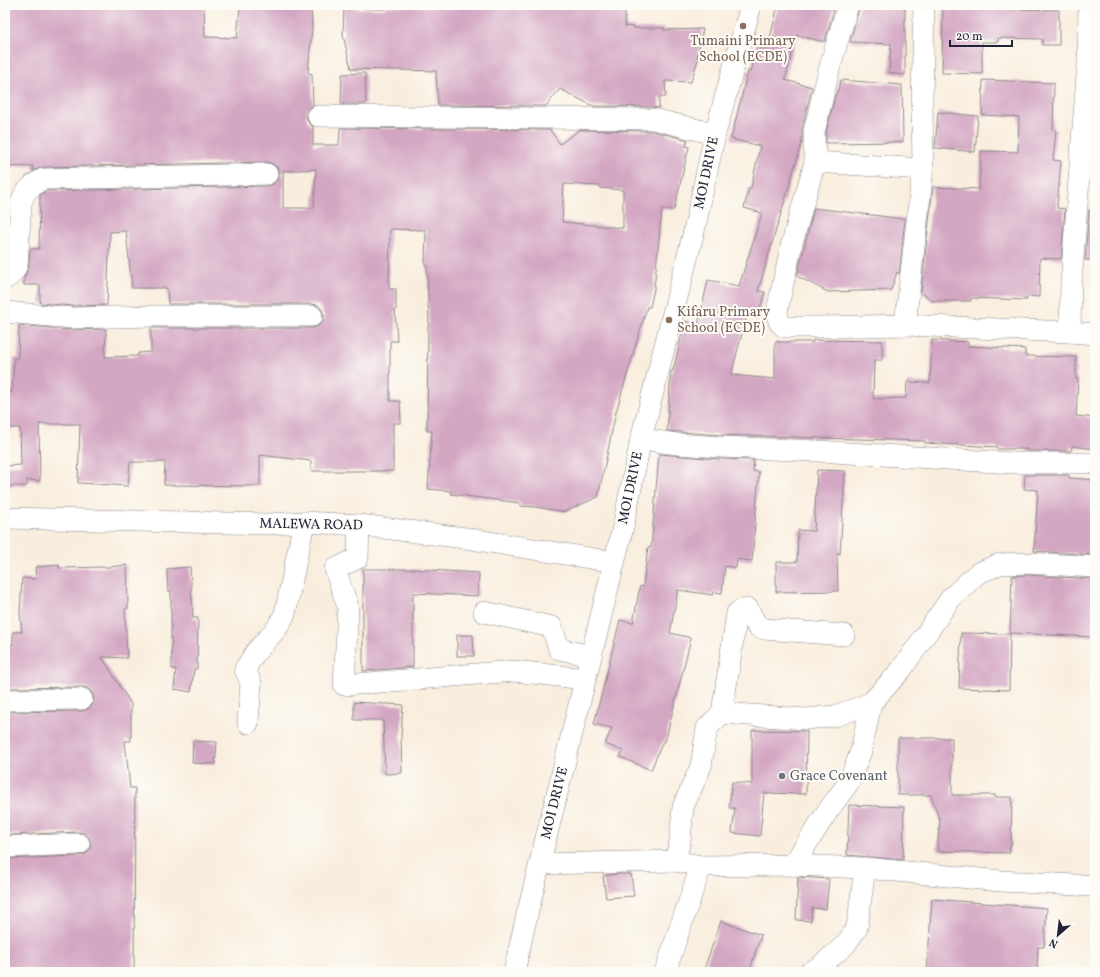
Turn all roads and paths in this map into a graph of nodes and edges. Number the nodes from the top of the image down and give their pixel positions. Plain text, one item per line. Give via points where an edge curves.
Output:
1 (751, 5) edge
2 (848, 5) edge
3 (924, 5) edge
4 (1089, 5) edge
5 (1090, 107) edge
6 (318, 116) dead end
7 (715, 134) junction
8 (816, 162) junction
9 (923, 169) junction
10 (267, 174) dead end
11 (5, 279) edge
12 (5, 312) edge
13 (312, 316) dead end
14 (905, 325) junction
15 (1070, 332) junction
16 (1095, 334) edge
17 (642, 439) junction
18 (1095, 463) edge
19 (5, 518) edge
20 (304, 522) junction
21 (359, 525) junction
22 (614, 562) junction
23 (1095, 567) edge
24 (484, 612) dead end
25 (844, 635) dead end
26 (591, 656) junction
27 (585, 679) junction
28 (82, 699) dead end
29 (5, 700) edge
30 (871, 704) junction
31 (722, 712) junction
32 (248, 723) dead end
33 (79, 844) dead end
34 (5, 847) edge
35 (675, 861) junction
36 (540, 864) junction
37 (793, 865) junction
38 (701, 866) junction
39 (866, 868) junction
40 (1095, 886) edge
41 (514, 972) edge
42 (665, 972) edge
43 (810, 972) edge

1 - 7 street, MOI DRIVE
2 - 8 street via 814,132
3 - 9 street
4 - 5 street
5 - 15 street via 1082,130
6 - 7 street via 654,119
7 - 17 street, MOI DRIVE via 694,231
8 - 9 street
8 - 14 street via 792,243 782,288 777,311 780,325
9 - 14 street
10 - 11 street via 43,179 25,193 21,204 17,266 11,276
12 - 13 street via 72,318
14 - 15 street
15 - 16 street
17 - 18 street via 720,447 1012,463
17 - 22 street, MOI DRIVE
19 - 20 street, MALEWA ROAD via 268,524
20 - 21 street, MALEWA ROAD
20 - 32 street via 285,614 245,669 251,682
21 - 22 street, MALEWA ROAD via 465,538
21 - 27 street via 358,558 335,569 348,607 344,685 514,671
22 - 26 street, MOI DRIVE
23 - 30 street via 1000,564 978,573 951,598 902,670
24 - 26 street via 552,627 559,649
25 - 31 street via 764,629 757,626 748,609 737,613
26 - 27 street, MOI DRIVE
27 - 36 street, MOI DRIVE
28 - 29 street
30 - 31 street via 835,716 806,719
30 - 37 street via 862,751 849,782
31 - 35 street via 707,728 701,766 683,806 680,841
33 - 34 street
35 - 36 street
35 - 38 street
36 - 41 street, MOI DRIVE
37 - 38 street
37 - 39 street
38 - 42 street
39 - 40 street via 1001,881
39 - 43 street via 857,928 845,945

